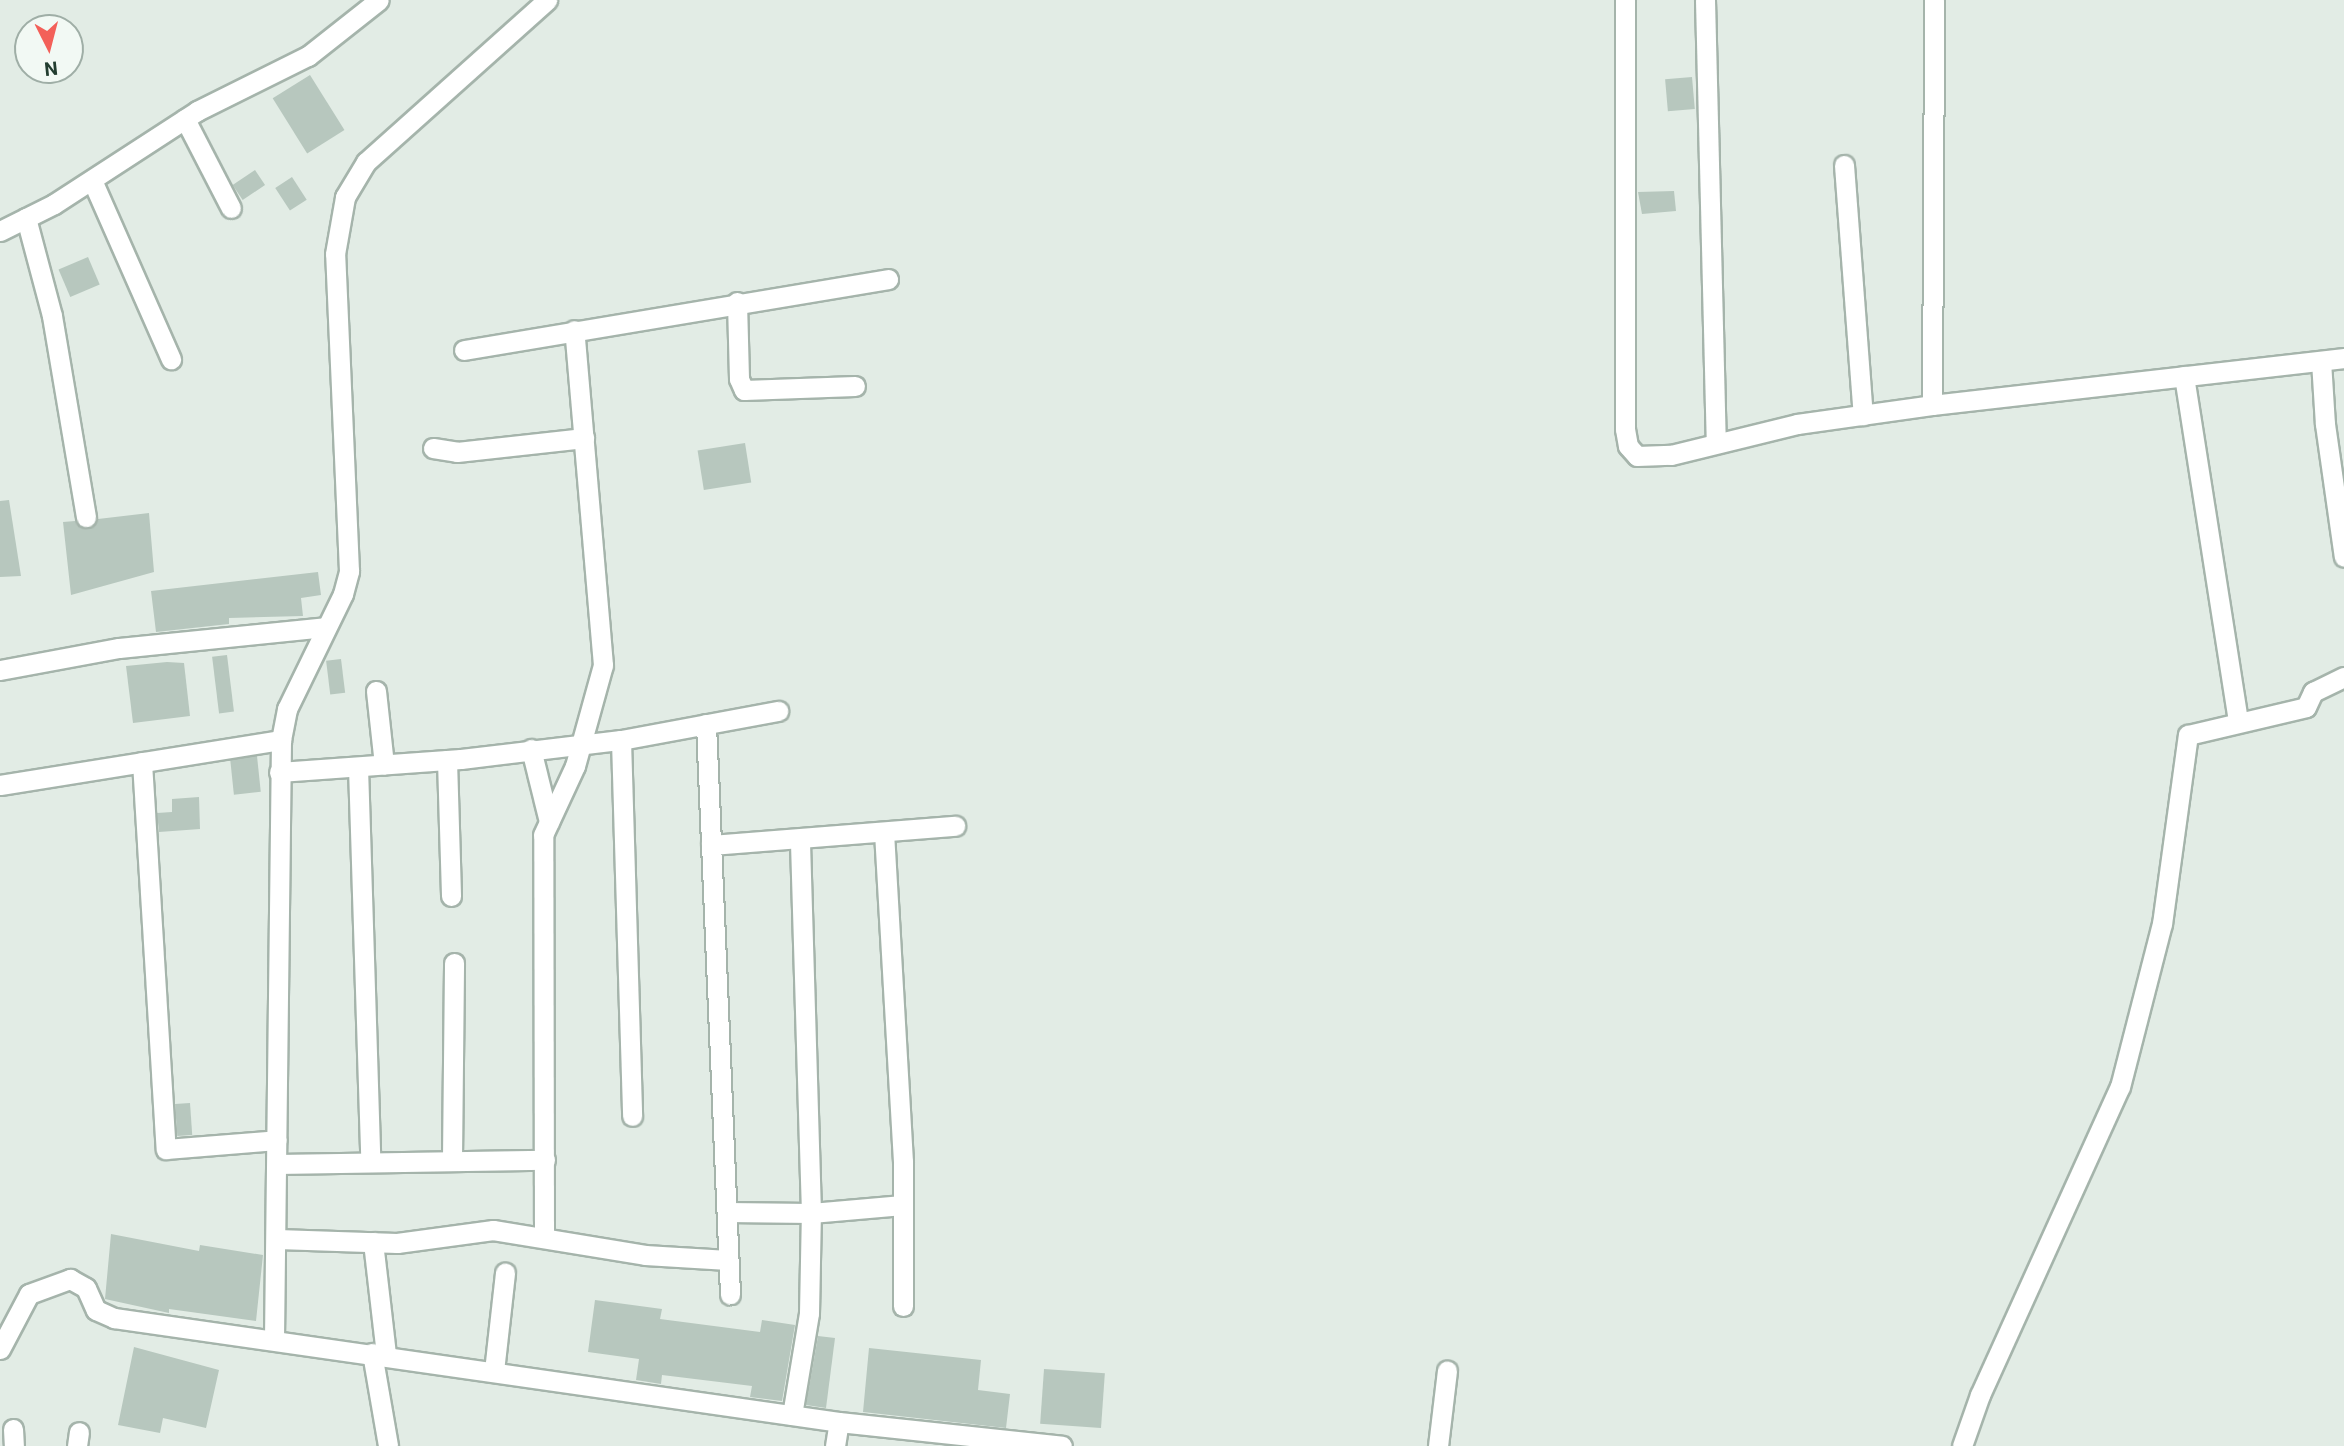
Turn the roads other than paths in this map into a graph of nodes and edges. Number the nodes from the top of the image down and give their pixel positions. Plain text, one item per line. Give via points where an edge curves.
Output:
1 (379, 0) edge
2 (547, 0) edge
3 (1625, 0) edge
4 (1705, 0) edge
5 (1934, 0) edge
6 (185, 119) junction
7 (1844, 164) dead end
8 (92, 180) junction
9 (231, 208) dead end
10 (26, 218) junction
11 (0, 232) edge
12 (888, 279) dead end
13 (737, 302) junction
14 (574, 330) junction
15 (464, 350) dead end
16 (2344, 350) edge
17 (2344, 358) edge
18 (171, 359) dead end
19 (2321, 361) junction
20 (2185, 376) junction
21 (855, 386) dead end
22 (1931, 405) junction
23 (1863, 415) junction
24 (584, 438) junction
25 (1716, 442) junction
26 (433, 448) dead end
27 (86, 517) dead end
28 (2344, 557) edge
29 (325, 627) junction
30 (0, 670) edge
31 (2344, 677) edge
32 (376, 691) dead end
33 (778, 711) dead end
34 (2238, 722) junction
35 (706, 724) junction
36 (281, 740) junction
37 (621, 740) junction
38 (579, 743) junction
39 (531, 749) junction
40 (447, 760) junction
41 (142, 762) junction
42 (384, 765) junction
43 (358, 767) junction
44 (279, 772) junction
45 (0, 785) edge
46 (549, 821) junction
47 (955, 826) dead end
48 (884, 832) junction
49 (800, 840) junction
50 (711, 845) junction
51 (451, 897) dead end
52 (454, 963) dead end
53 (632, 1116) dead end
54 (277, 1140) junction
55 (452, 1158) junction
56 (370, 1159) junction
57 (545, 1160) junction
58 (277, 1164) junction
59 (903, 1205) junction
60 (727, 1212) junction
61 (811, 1213) junction
62 (544, 1236) junction
63 (277, 1239) junction
64 (373, 1242) junction
65 (728, 1260) junction
66 (505, 1273) dead end
67 (730, 1294) dead end
68 (903, 1306) dead end
69 (274, 1339) junction
70 (0, 1349) edge
71 (379, 1354) junction
72 (494, 1371) junction
73 (1447, 1371) dead end
74 (792, 1415) junction
75 (839, 1422) junction
76 (388, 1446) edge
77 (835, 1446) edge
78 (1062, 1446) edge
79 (1438, 1446) edge
80 (1962, 1446) edge

1 - 6 street via 308,56
2 - 29 street via 366,162 345,197 335,281 351,546 343,594
3 - 25 street via 1628,446 1637,456 1649,458
4 - 25 street
5 - 22 street
6 - 8 street
6 - 9 street
7 - 23 street
8 - 10 street
8 - 18 street
10 - 11 street
10 - 27 street via 52,316
12 - 13 street
13 - 14 street
13 - 21 street via 739,379 744,390
14 - 15 street
14 - 24 street
16 - 17 street
17 - 19 street
19 - 20 street
19 - 28 street
20 - 22 street
20 - 34 street
22 - 23 street
23 - 25 street
24 - 26 street via 457,452
24 - 38 street via 603,665
29 - 30 street via 119,648
29 - 36 street via 287,709
31 - 34 street via 2313,692 2306,707
32 - 42 street
33 - 35 street
34 - 80 street via 2196,730 2184,744 2162,924 2120,1087 1980,1395
35 - 37 street
35 - 50 street
36 - 41 street
36 - 44 street
37 - 38 street
37 - 53 street
38 - 39 street
38 - 46 street via 575,766
39 - 40 street
39 - 46 street
40 - 42 street
40 - 51 street
41 - 45 street
41 - 54 street via 166,1149
42 - 43 street
43 - 44 street
43 - 56 street
44 - 54 street
46 - 57 street via 541,852
47 - 48 street
48 - 49 street
48 - 59 street
49 - 50 street
49 - 61 street
50 - 60 street
52 - 55 street
54 - 58 street
55 - 56 street
55 - 57 street
56 - 58 street
57 - 62 street
58 - 63 street
59 - 61 street
59 - 68 street
60 - 61 street
60 - 65 street
61 - 74 street via 809,1313
62 - 64 street via 493,1230
62 - 65 street via 645,1255
63 - 64 street
63 - 69 street
64 - 71 street
65 - 67 street
66 - 72 street
69 - 70 street via 114,1318 96,1310 86,1288 69,1279 29,1294
69 - 71 street
71 - 72 street
71 - 76 street
72 - 74 street
73 - 79 street
74 - 75 street
75 - 77 street
75 - 78 street

